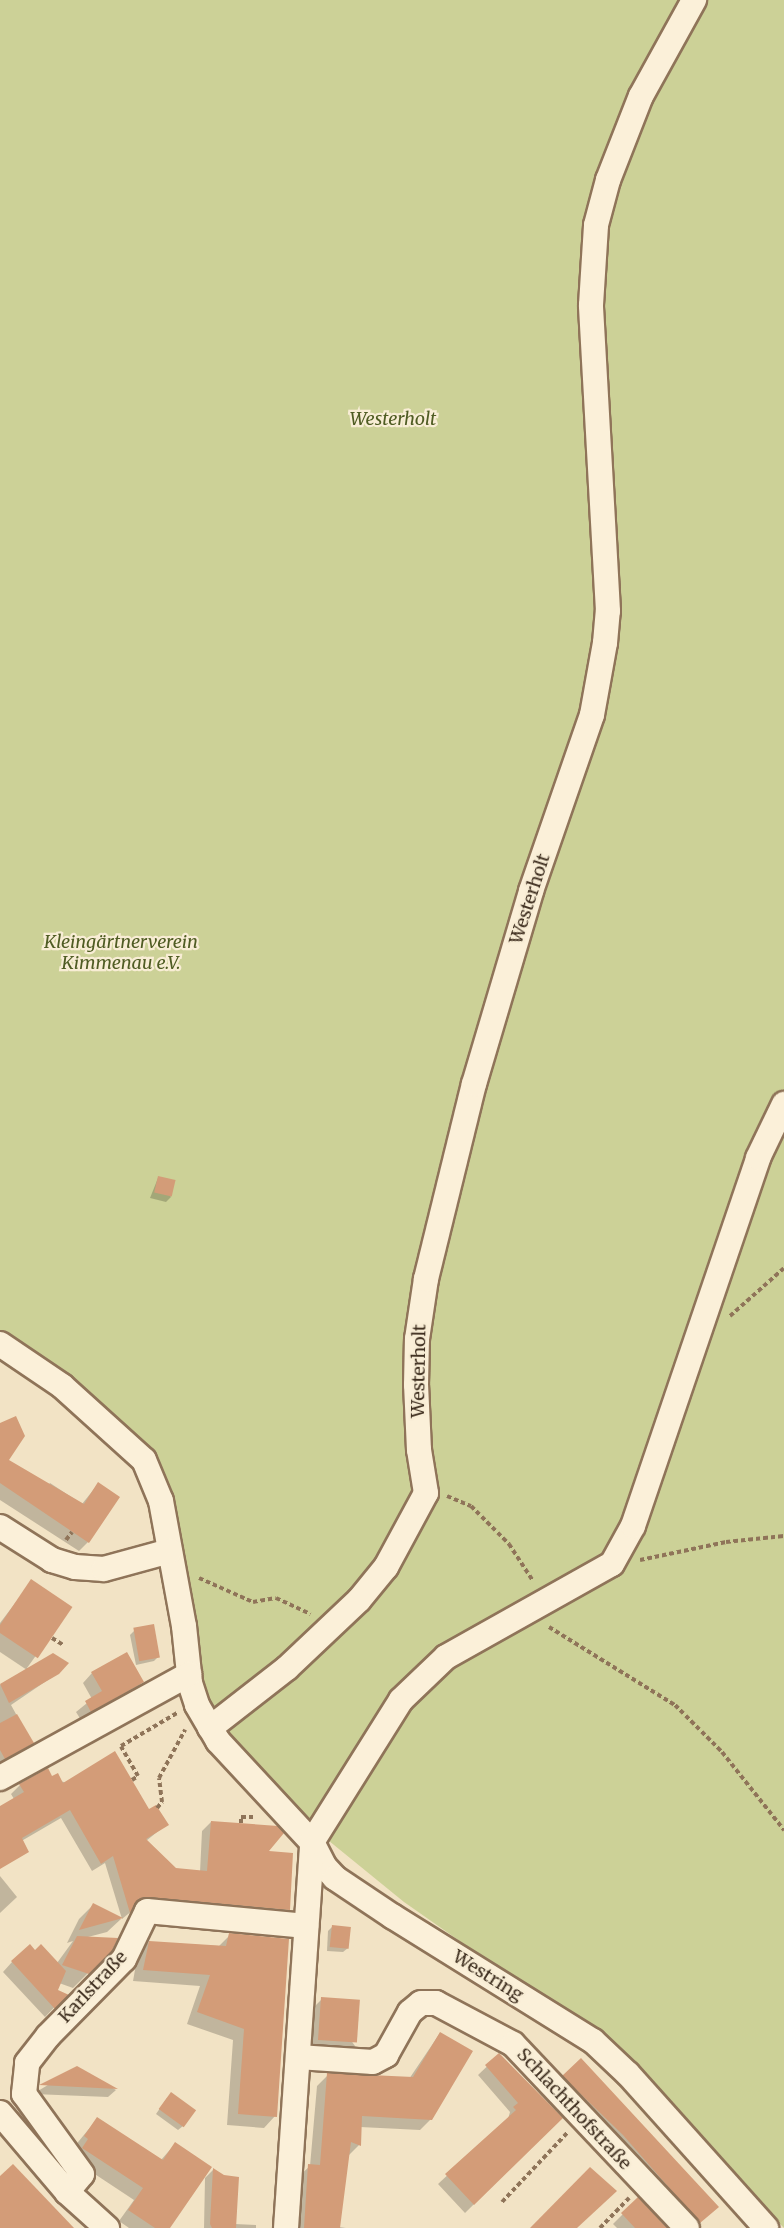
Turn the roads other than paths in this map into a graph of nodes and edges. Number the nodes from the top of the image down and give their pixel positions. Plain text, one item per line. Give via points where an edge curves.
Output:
1 (694, 0) edge
2 (784, 1104) edge
3 (0, 1344) edge
4 (0, 1527) edge
5 (172, 1562) junction
6 (189, 1674) junction
7 (202, 1726) junction
8 (0, 1778) edge
9 (312, 1842) junction
10 (306, 1926) junction
11 (298, 2057) junction
12 (0, 2114) edge
13 (68, 2192) junction
14 (107, 2228) edge
15 (286, 2228) edge
16 (687, 2228) edge
17 (766, 2228) edge

1 - 7 street, Westerholt via 641,96 608,180 596,225 591,305 608,611 605,643 592,715 527,902 474,1084 426,1279 417,1339 416,1386 426,1493 386,1567 334,1625
2 - 9 street via 758,1158 633,1526 612,1564 446,1657 401,1700
3 - 5 street, Westring via 62,1386 144,1460 161,1501
4 - 5 street via 52,1560 75,1568
5 - 6 street, Westring
6 - 7 street, Westring
6 - 8 street
7 - 9 street, Westring
9 - 10 street
9 - 17 street, Westring via 335,1878 611,2056
10 - 11 street
10 - 13 street, Karlstraße via 147,1911 124,1959 52,2031 27,2063 24,2094 82,2174
11 - 15 street
11 - 16 street, Schlachthofstraße via 373,2062 386,2055 410,2012 421,2003 436,2002 513,2044
12 - 13 street
13 - 14 street

